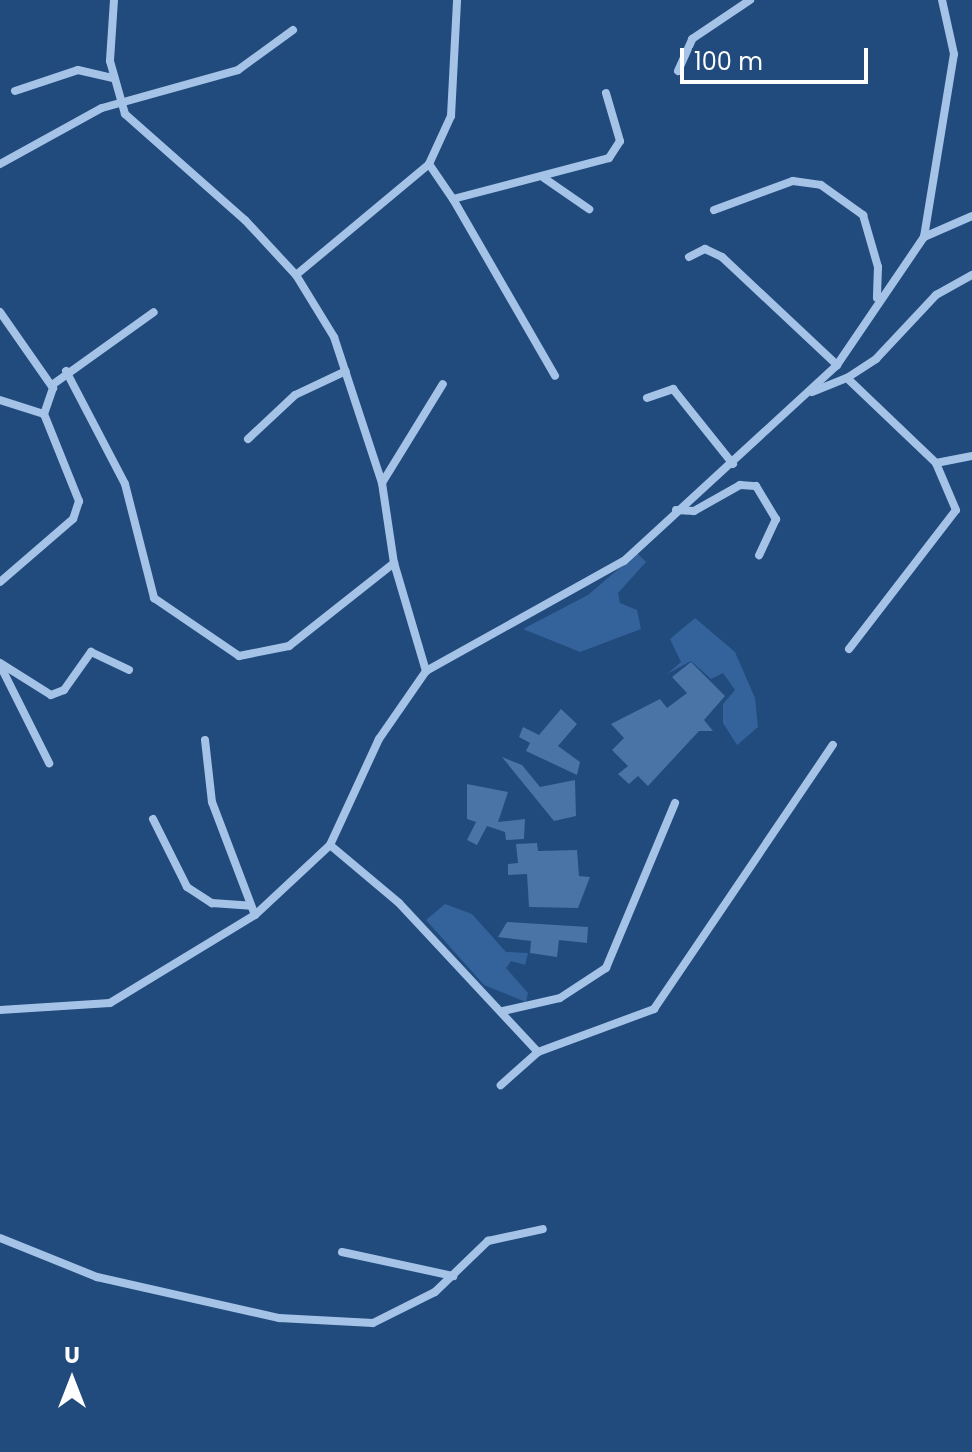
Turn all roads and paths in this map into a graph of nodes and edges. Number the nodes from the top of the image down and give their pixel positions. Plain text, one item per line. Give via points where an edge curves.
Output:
1 (114, 0) edge
2 (457, 0) edge
3 (750, 0) edge
4 (942, 0) edge
5 (293, 30) dead end
6 (678, 71) dead end
7 (112, 78) junction
8 (15, 91) dead end
9 (606, 93) dead end
10 (119, 102) junction
11 (0, 164) edge
12 (429, 164) junction
13 (544, 178) junction
14 (453, 199) junction
15 (589, 209) dead end
16 (714, 210) dead end
17 (972, 216) edge
18 (924, 237) junction
19 (689, 257) dead end
20 (296, 275) junction
21 (972, 275) edge
22 (876, 299) junction
23 (0, 312) edge
24 (154, 312) dead end
25 (837, 365) junction
26 (66, 371) junction
27 (346, 371) junction
28 (555, 376) dead end
29 (847, 378) junction
30 (443, 384) dead end
31 (52, 385) junction
32 (808, 394) junction
33 (647, 398) dead end
34 (0, 400) edge
35 (44, 414) junction
36 (248, 439) dead end
37 (972, 456) edge
38 (936, 463) junction
39 (733, 464) junction
40 (382, 483) junction
41 (676, 510) junction
42 (759, 555) dead end
43 (394, 563) junction
44 (0, 582) edge
45 (849, 649) dead end
46 (0, 664) edge
47 (129, 670) dead end
48 (426, 671) junction
49 (205, 740) dead end
50 (833, 745) dead end
51 (49, 763) dead end
52 (675, 803) dead end
53 (153, 819) dead end
54 (330, 845) junction
55 (251, 906) junction
56 (255, 915) junction
57 (0, 1010) edge
58 (503, 1011) junction
59 (538, 1052) junction
60 (501, 1085) dead end
61 (543, 1229) dead end
62 (0, 1238) edge
63 (342, 1252) dead end
64 (453, 1276) junction

1 - 7 street
2 - 12 street via 451,116
3 - 6 street via 692,39
4 - 18 street via 954,54
5 - 10 street via 238,70
7 - 8 street via 78,70
7 - 10 street
9 - 13 street via 619,150
10 - 11 street
10 - 20 street
12 - 14 street
12 - 20 street
13 - 14 street
13 - 15 street
14 - 28 street
16 - 22 street via 793,181 821,185 863,215 878,267
17 - 18 street
18 - 22 street
19 - 25 street via 705,249 722,257
20 - 27 street
21 - 29 street via 936,295 876,359
22 - 25 street
23 - 31 street
24 - 26 street
25 - 32 street
26 - 31 street
26 - 43 street via 125,484 154,598 239,656 289,646
27 - 36 street via 295,395
27 - 40 street
29 - 32 street
29 - 38 street
30 - 40 street
31 - 35 street via 54,402
32 - 39 street
33 - 39 street via 673,389
34 - 35 street
35 - 44 street via 78,510
37 - 38 street
38 - 45 street via 956,510
39 - 41 street
40 - 43 street
41 - 42 street via 694,511 740,485 756,486 776,519
41 - 48 street via 624,561
43 - 48 street
46 - 47 street via 51,695 64,690 91,652
46 - 51 street
48 - 54 street via 379,739
49 - 55 street via 212,802
50 - 59 street via 654,1009
52 - 58 street via 606,968 560,998
53 - 55 street via 187,887 212,903
54 - 56 street
54 - 58 street via 373,877
55 - 56 street
56 - 57 street via 110,1003
58 - 59 street
59 - 60 street
61 - 64 street via 488,1241
62 - 64 street via 97,1277 279,1318 391,1319
63 - 64 street

